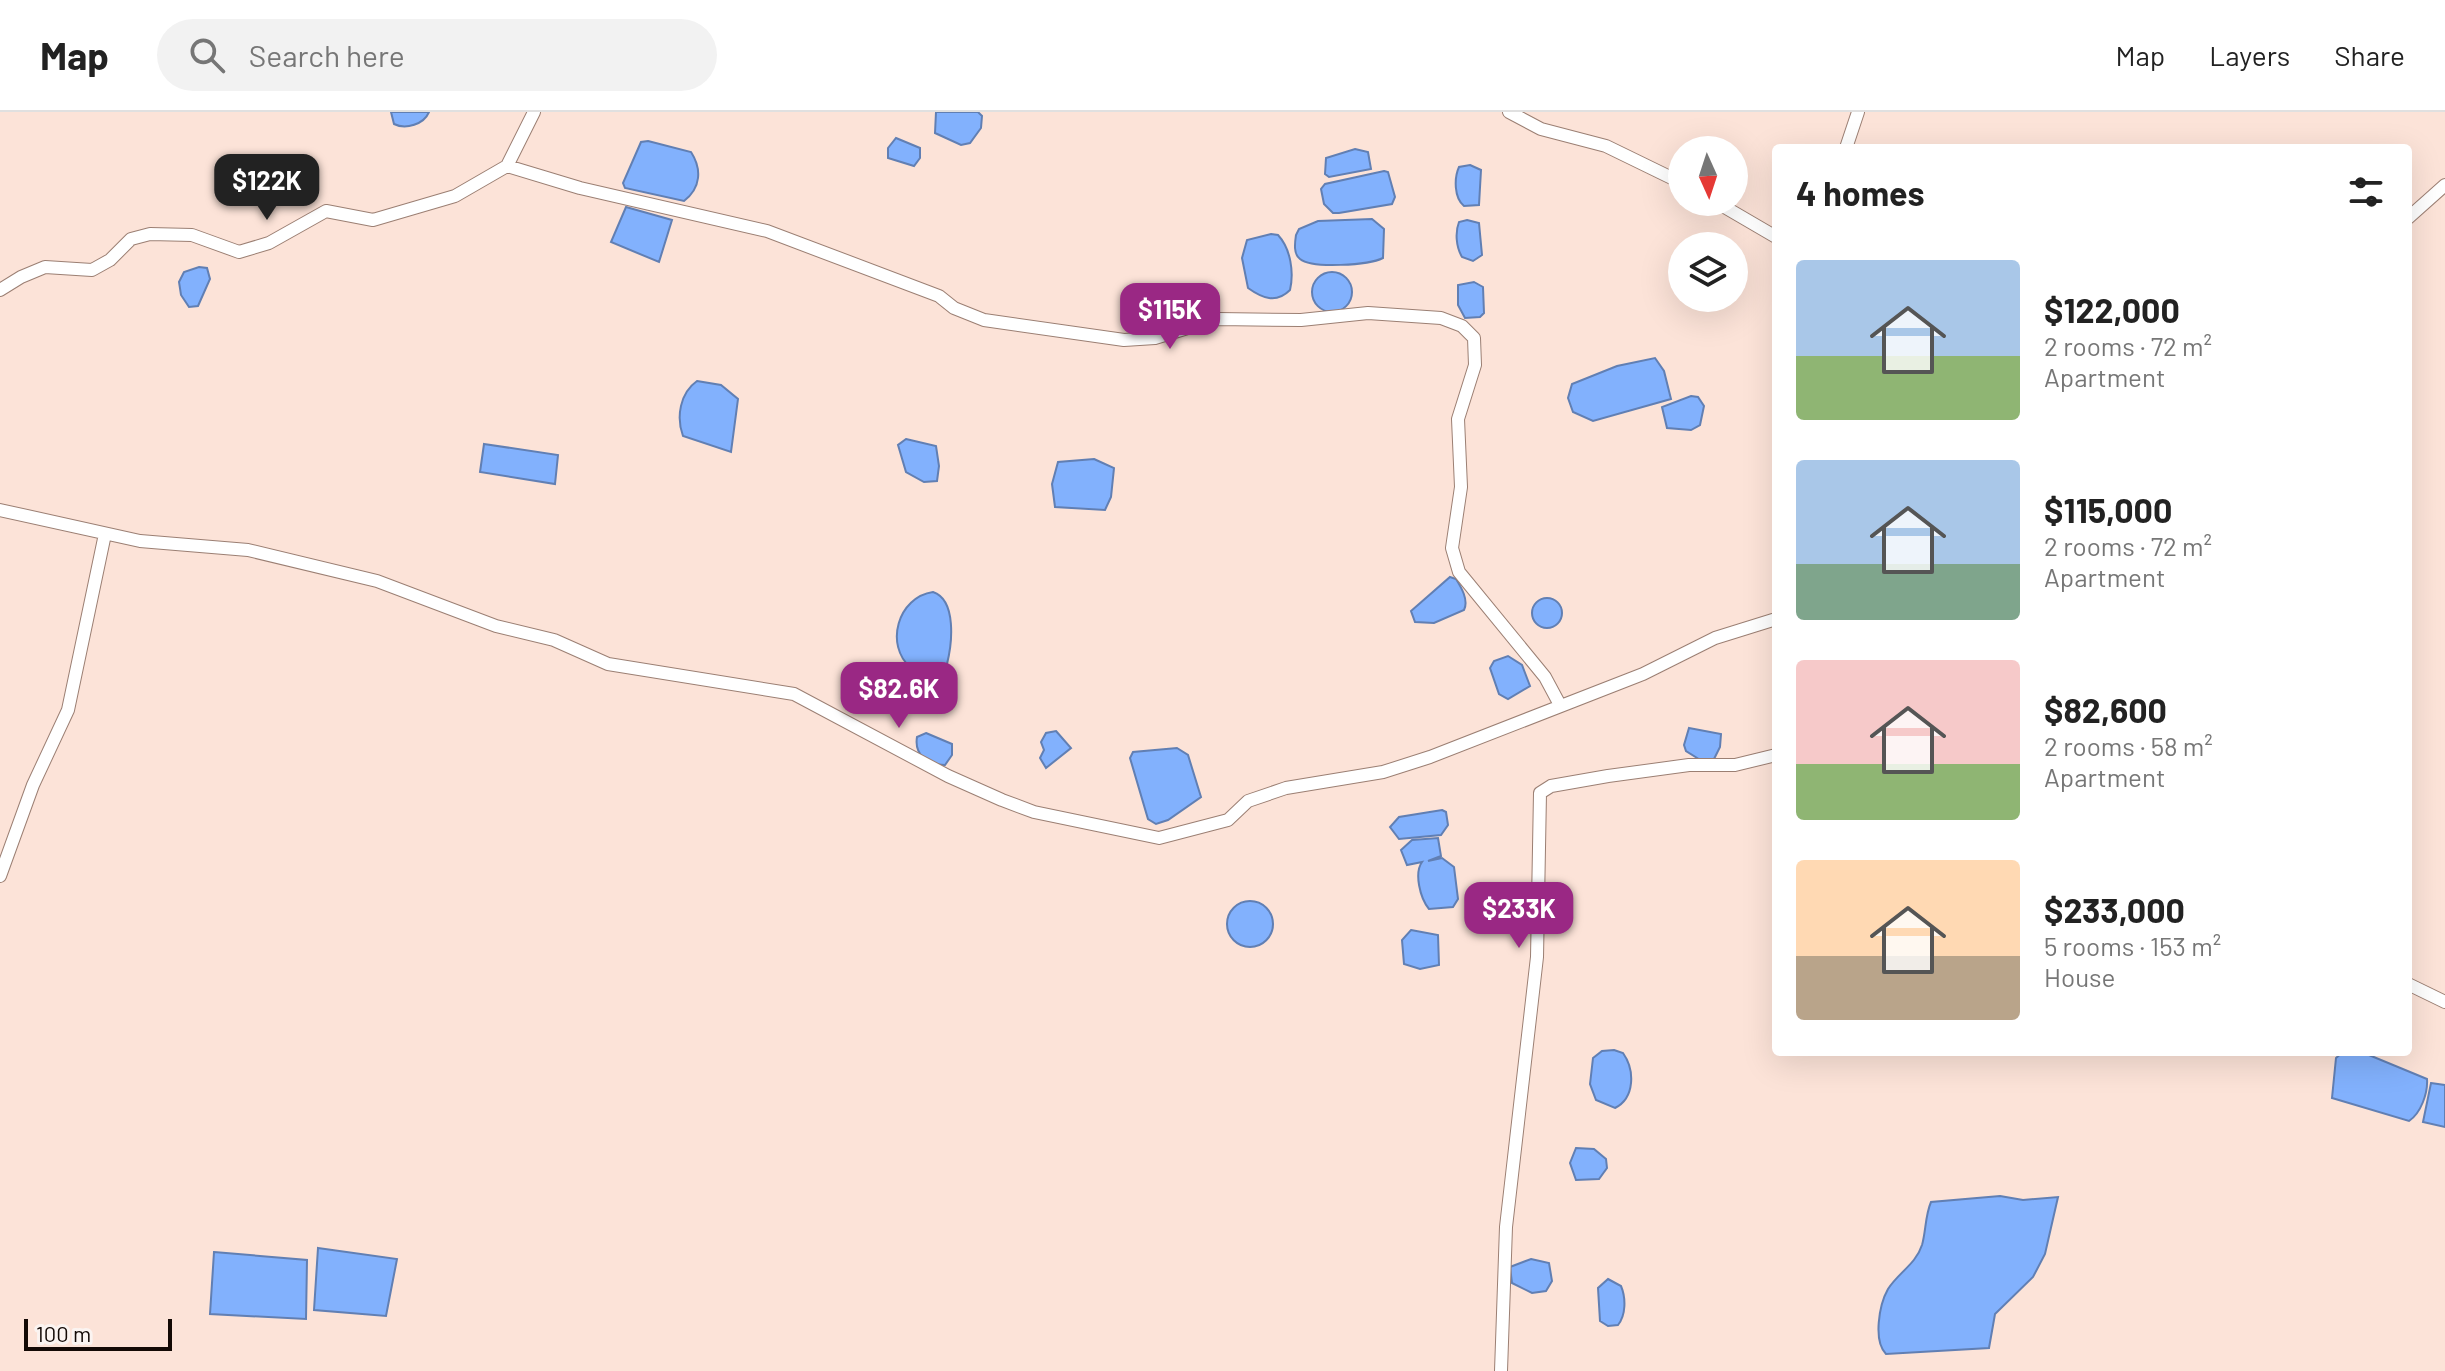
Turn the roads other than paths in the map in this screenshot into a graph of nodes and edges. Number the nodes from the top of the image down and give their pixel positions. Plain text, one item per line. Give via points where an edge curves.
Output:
1 (534, 112) edge
2 (1509, 112) edge
3 (1858, 112) edge
4 (1847, 144) edge
5 (507, 166) junction
6 (1668, 176) edge
7 (2445, 185) edge
8 (2412, 214) edge
9 (1740, 216) edge
10 (1772, 235) edge
11 (0, 290) edge
12 (0, 510) edge
13 (105, 534) junction
14 (1772, 620) edge
15 (1560, 705) junction
16 (1772, 756) edge
17 (0, 876) edge
18 (2412, 986) edge
19 (2445, 1002) edge
20 (1501, 1371) edge

1 - 5 street
2 - 6 street via 1541,129 1606,146
3 - 4 street
5 - 11 street via 455,196 395,215 373,220 326,211 269,243 239,252 192,235 150,234 131,239 92,270 45,267
5 - 15 street via 610,196 767,231 939,296 984,320 1124,340 1155,338 1217,319 1301,320 1368,313 1441,318 1462,326 1474,338 1475,365 1458,419 1461,487 1452,548 1467,584 1545,677
7 - 8 street
9 - 10 street
12 - 13 street
13 - 15 street via 248,550 377,581 496,626 554,640 608,664 794,694 1002,800 1148,837 1177,835 1228,820 1245,803 1286,788 1383,772 1430,757
13 - 17 street via 68,710
14 - 15 street via 1715,638 1643,674
16 - 20 street via 1735,765 1608,776 1551,786 1540,793 1537,957 1506,1227
18 - 19 street

